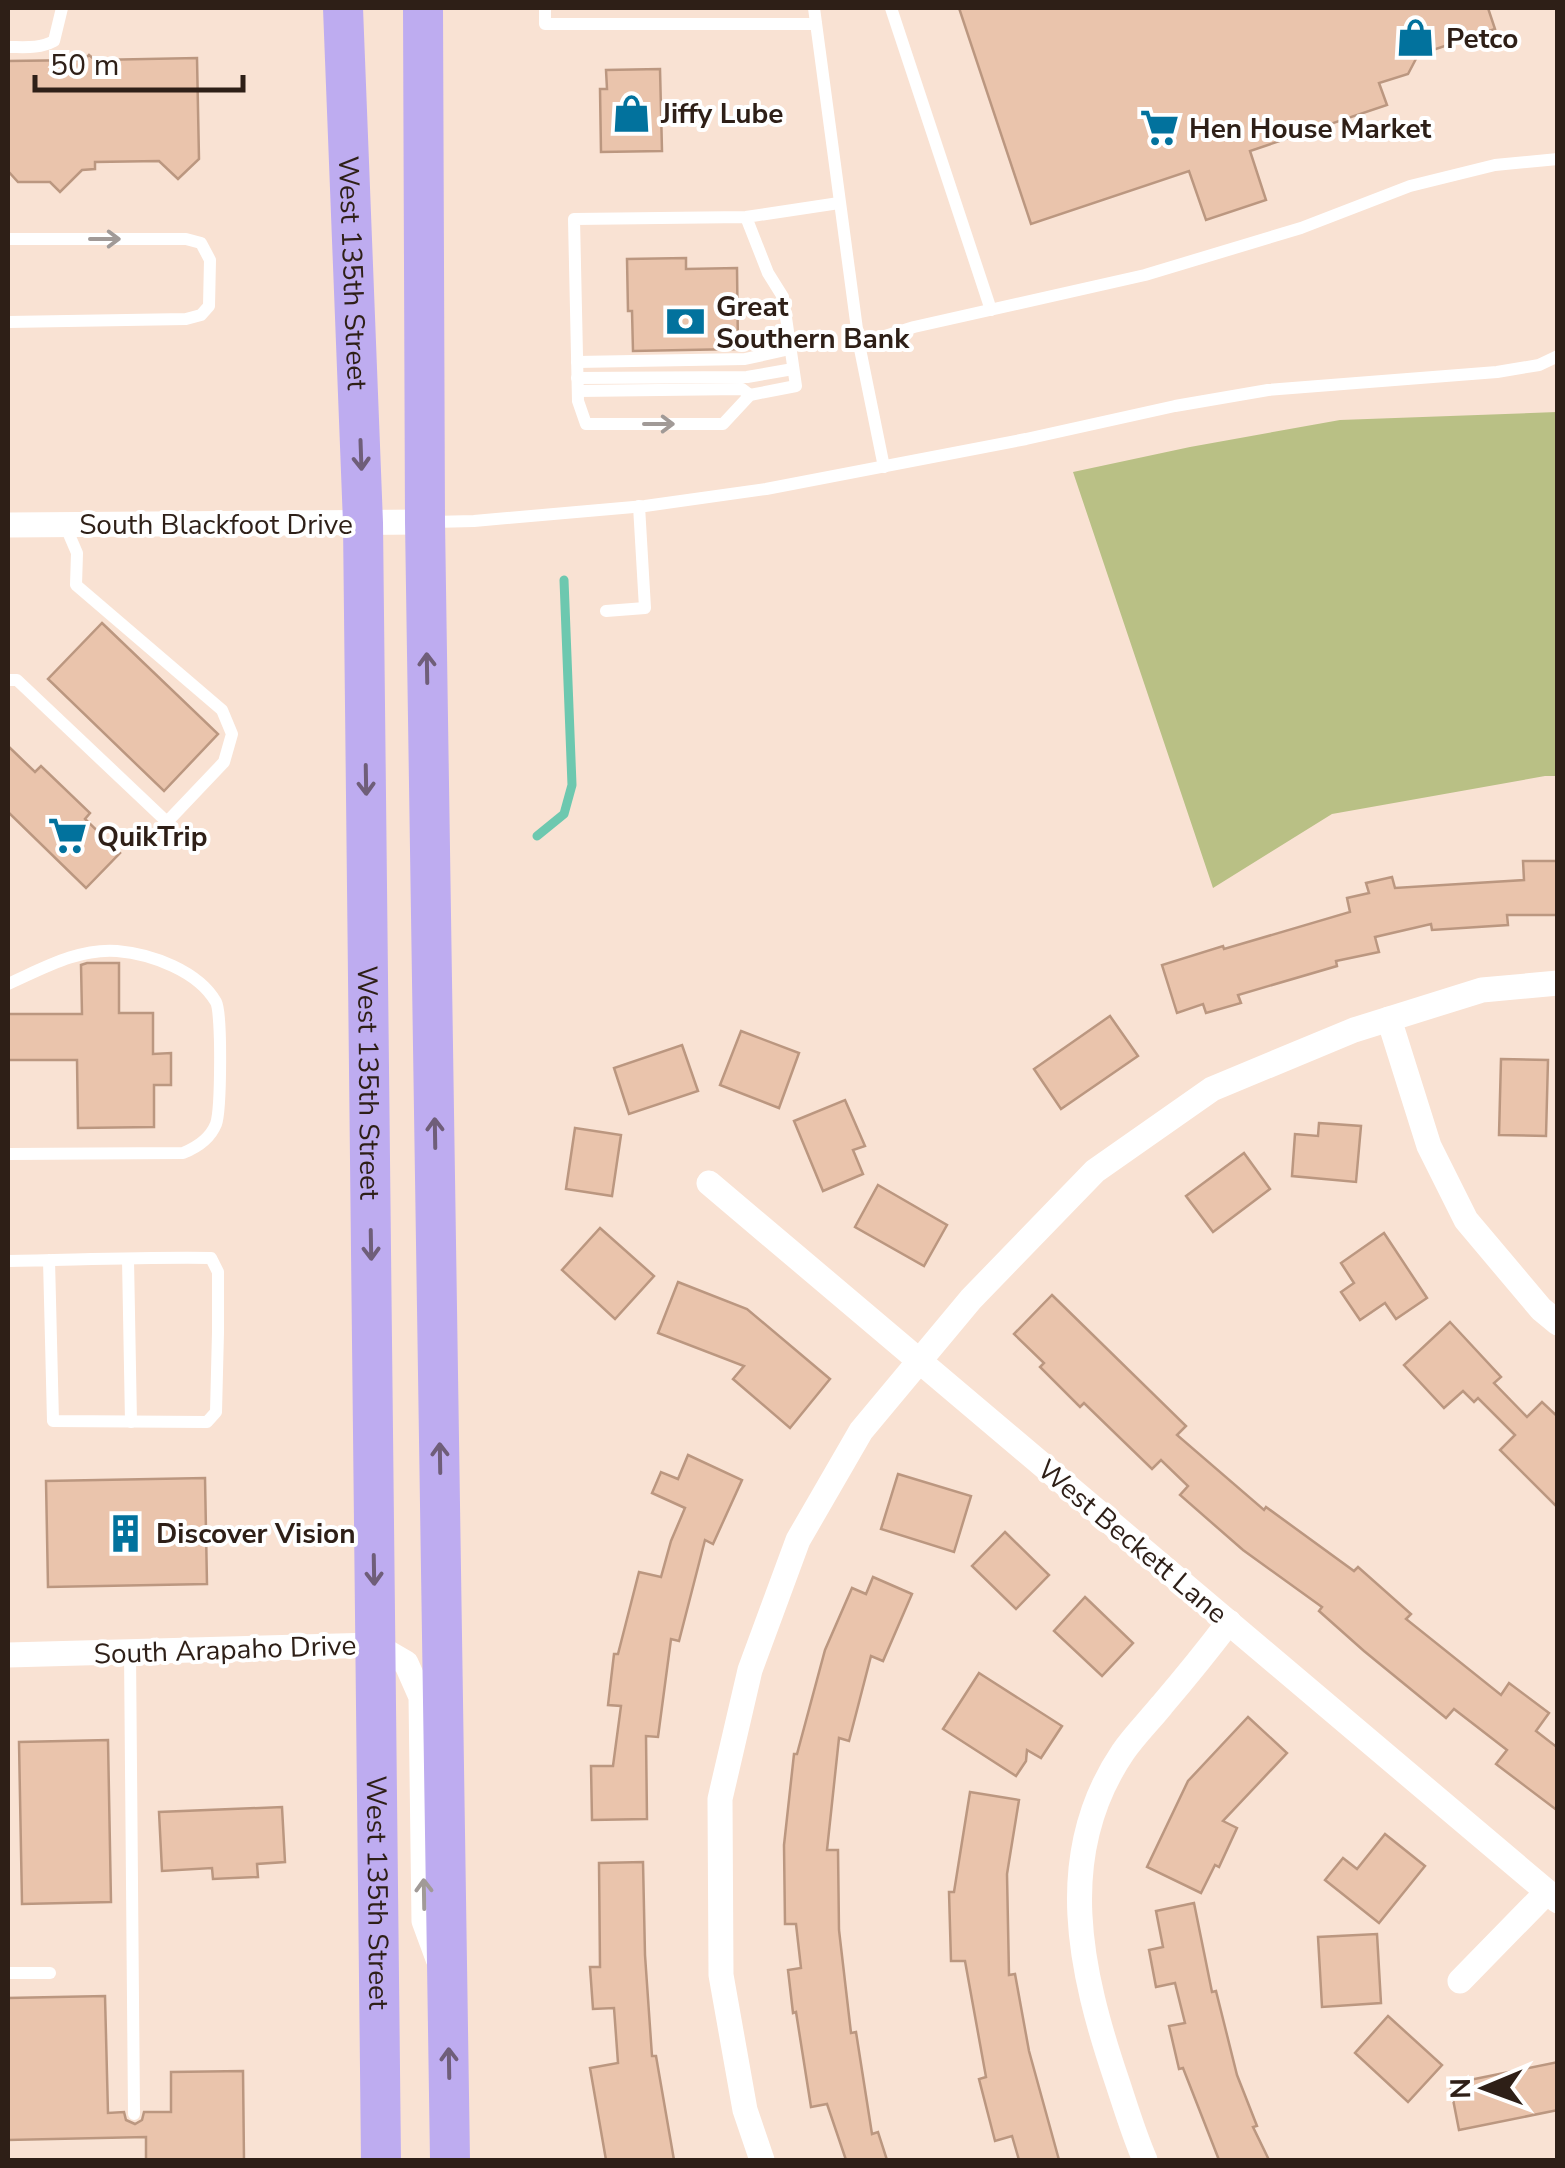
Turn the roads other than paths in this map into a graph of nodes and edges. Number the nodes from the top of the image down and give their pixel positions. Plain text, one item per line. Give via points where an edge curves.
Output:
1 (62, 8) edge
2 (342, 8) edge
3 (423, 8) edge
4 (544, 8) edge
5 (814, 8) edge
6 (891, 8) edge
7 (816, 24) junction
8 (8, 47) edge
9 (1558, 159) edge
10 (839, 203) junction
11 (746, 218) junction
12 (8, 239) edge
13 (992, 310) junction
14 (8, 322) edge
15 (858, 344) junction
16 (790, 349) junction
17 (1558, 356) edge
18 (577, 362) junction
19 (794, 369) junction
20 (578, 390) junction
21 (750, 395) junction
22 (884, 467) junction
23 (638, 506) junction
24 (425, 522) junction
25 (363, 523) junction
26 (8, 525) edge
27 (64, 525) junction
28 (606, 611) dead end
29 (8, 680) edge
30 (1558, 983) edge
31 (8, 984) edge
32 (1389, 1019) junction
33 (8, 1154) edge
34 (708, 1182) dead end
35 (128, 1259) junction
36 (49, 1260) junction
37 (8, 1261) edge
38 (1558, 1323) edge
39 (920, 1360) junction
40 (131, 1422) junction
41 (1228, 1622) junction
42 (375, 1645) junction
43 (130, 1652) junction
44 (8, 1655) edge
45 (1552, 1896) edge
46 (8, 1973) edge
47 (50, 1973) dead end
48 (1460, 1981) dead end
49 (448, 1988) junction
50 (134, 2114) dead end
51 (381, 2160) edge
52 (450, 2160) edge
53 (762, 2160) edge
54 (1145, 2160) edge

1 - 8 lane via 54,40
2 -> 25 main road, West 135th Street
3 - 24 main road
4 - 7 lane via 545,24
5 - 7 lane
6 - 13 lane
7 - 10 lane
9 - 13 lane via 1495,165 1410,186 1302,228
10 - 11 lane
10 - 15 lane
11 - 16 lane via 782,298
11 - 18 lane via 574,218
12 -> 14 lane via 186,239 201,243 210,260 209,306 200,315
13 - 15 lane
15 - 22 lane
16 - 18 lane via 745,359
16 - 19 lane
17 - 22 lane via 1498,372 1249,393
18 - 20 lane
19 - 20 lane
19 - 21 lane via 796,386
20 - 21 lane
20 -> 21 lane via 586,424 723,424
22 - 23 lane
23 - 24 lane
23 - 28 lane via 645,608
24 - 25 street, South Blackfoot Drive
49 -> 24 main road
25 - 27 street, South Blackfoot Drive
25 -> 42 main road, West 135th Street
26 - 27 street, South Blackfoot Drive
27 - 29 lane via 77,554 76,585 222,710 232,734 224,762 167,822 16,680
30 - 32 street via 1482,990
31 - 33 lane via 76,955 116,951 155,959 198,979 218,1005 220,1106 216,1126 183,1154
32 - 38 street via 1429,1146 1466,1220
32 - 39 street via 1212,1089 1096,1171
34 - 39 street, West Beckett Lane
35 - 36 lane
35 - 40 lane
35 - 40 lane via 210,1258 218,1272 216,1412 207,1422
36 - 37 lane
36 - 40 lane via 53,1421
39 - 41 street, West Beckett Lane
39 - 53 street via 861,1431 798,1540 750,1670 720,1799 721,1975
41 - 45 street, West Beckett Lane
41 - 54 street via 1123,1752 1098,1799 1080,1861 1089,1980
42 - 43 street, South Arapaho Drive
49 -> 42 street, South Arapaho Drive via 424,1921 421,1697 406,1663
42 - 51 main road, West 135th Street
43 - 44 street, South Arapaho Drive
43 - 50 lane
45 - 48 street
46 - 47 lane
52 -> 49 main road

